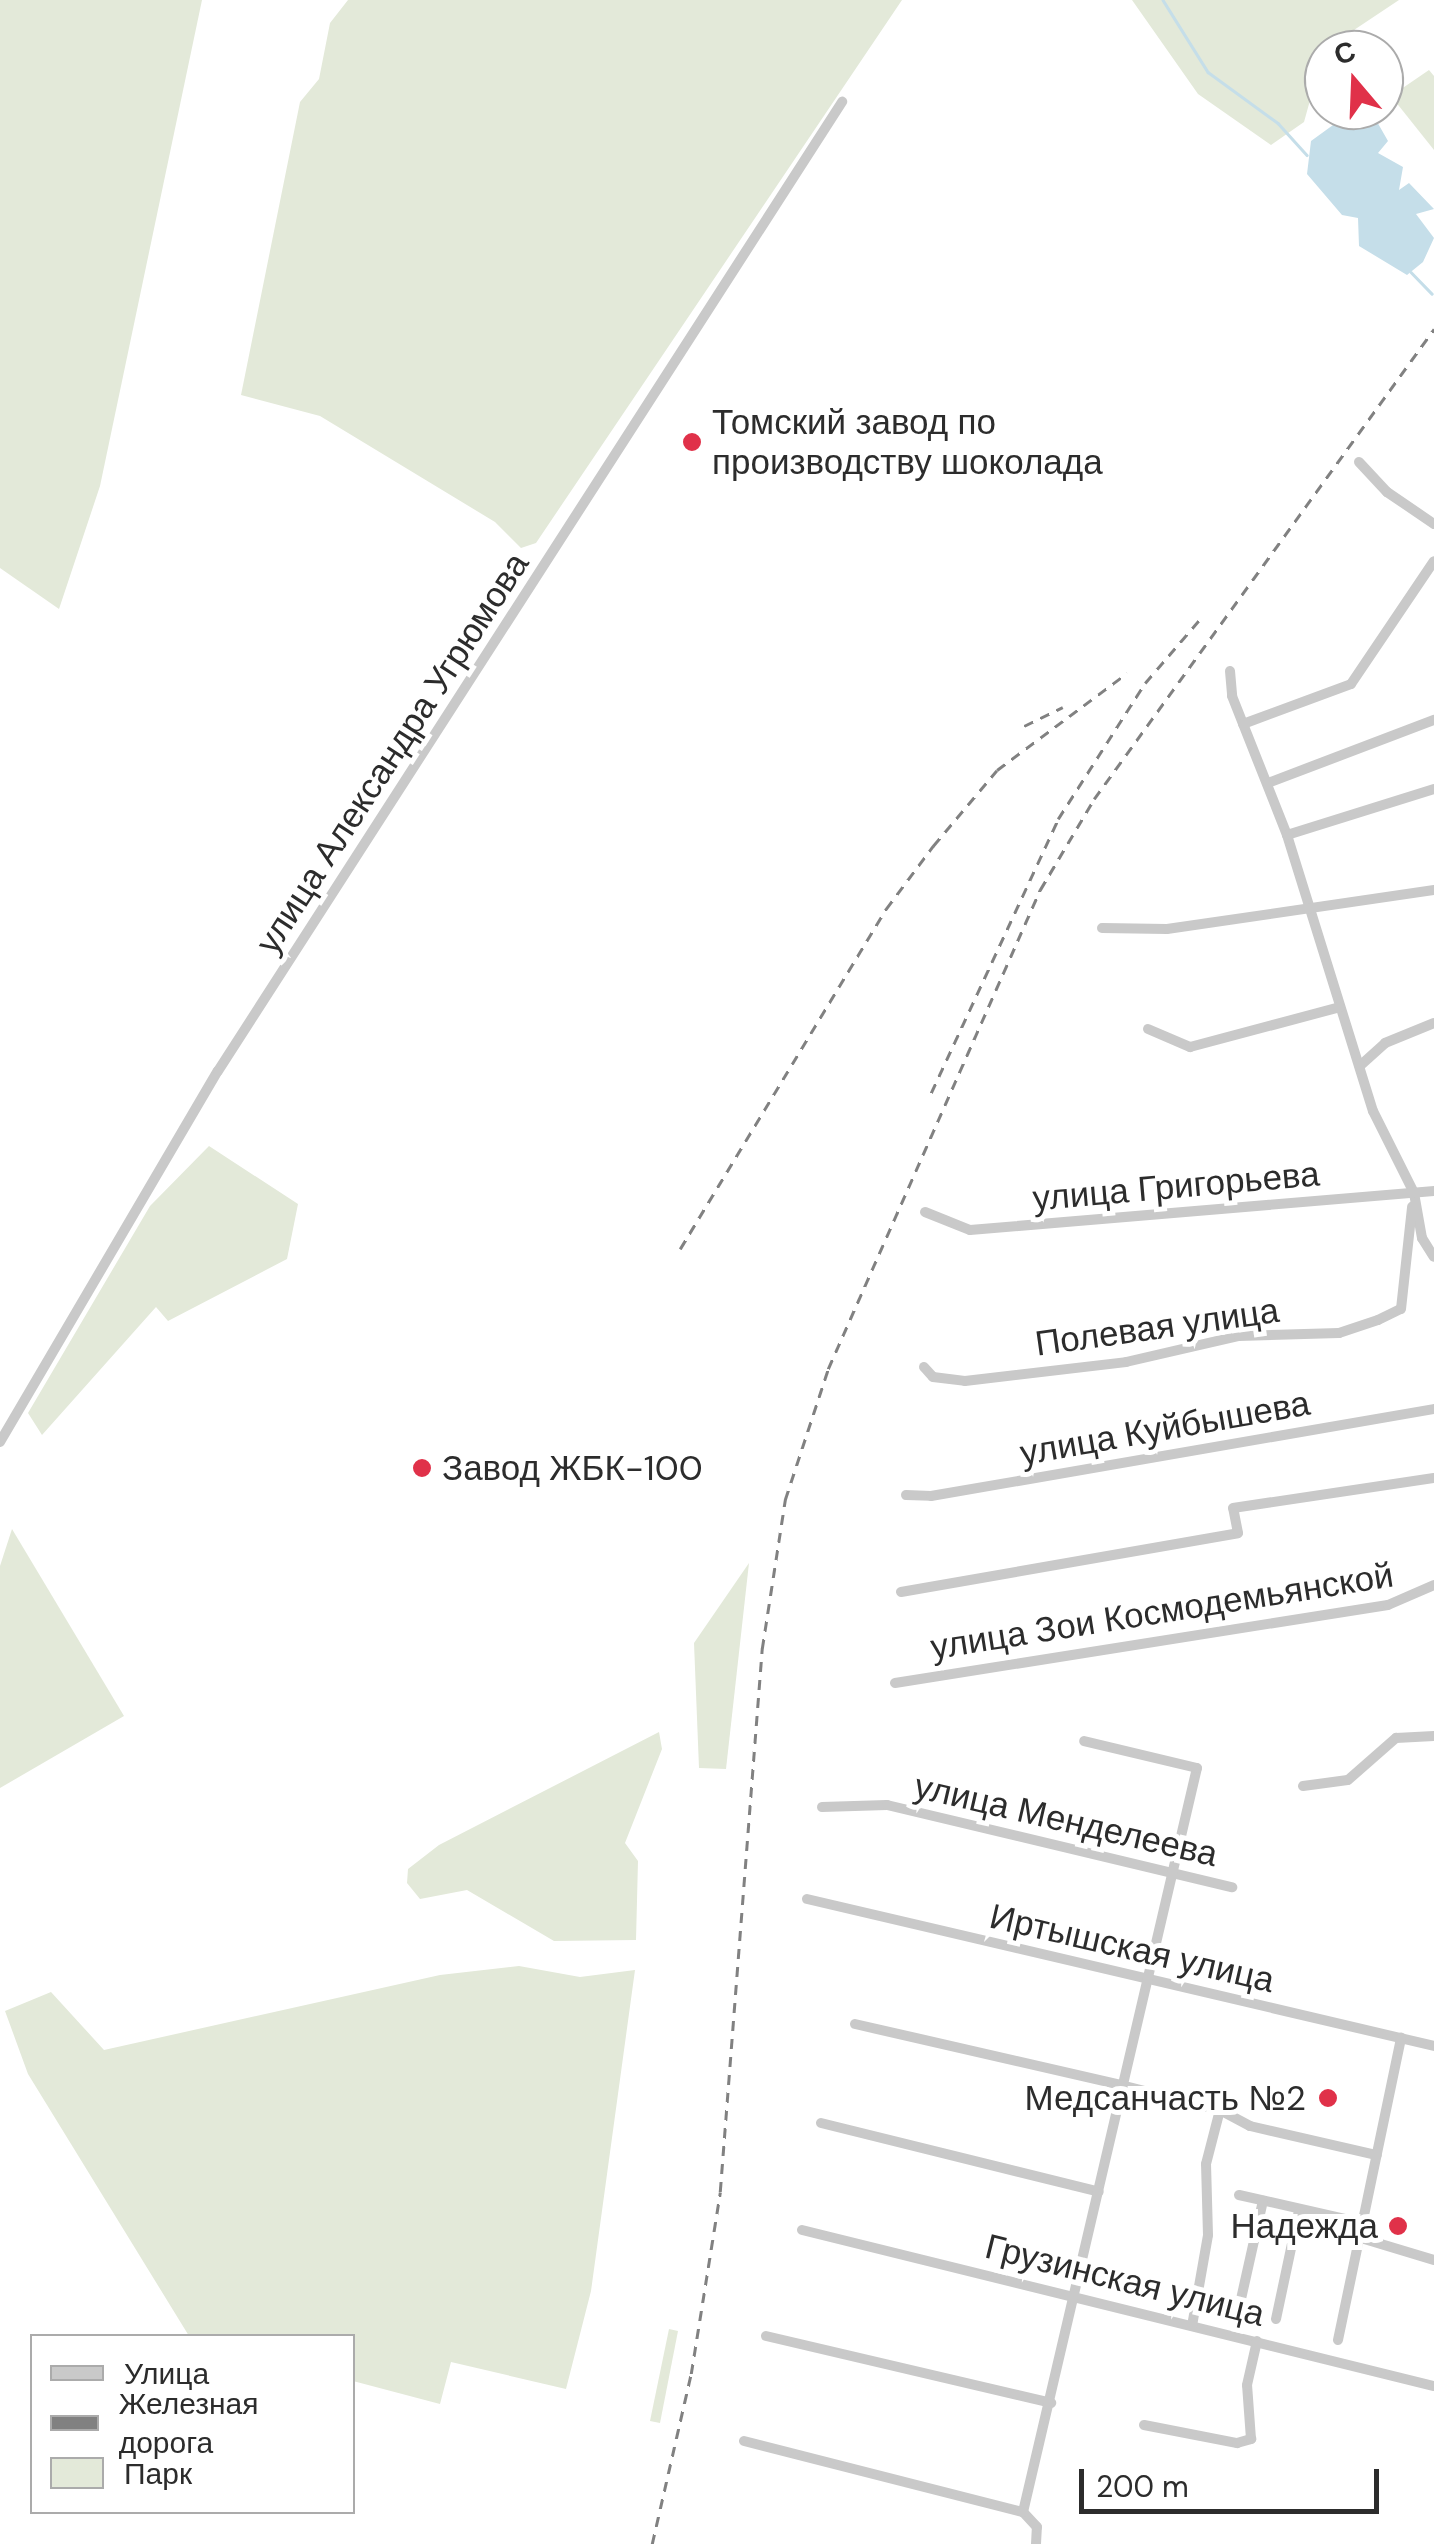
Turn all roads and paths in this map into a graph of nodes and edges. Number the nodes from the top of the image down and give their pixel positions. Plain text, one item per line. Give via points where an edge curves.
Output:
1 (842, 102) dead end
2 (1359, 462) dead end
3 (1434, 524) edge
4 (1434, 561) edge
5 (1230, 671) dead end
6 (1434, 720) edge
7 (1243, 724) junction
8 (1268, 783) junction
9 (1434, 789) edge
10 (1288, 836) junction
11 (1434, 890) edge
12 (1310, 910) junction
13 (1102, 928) dead end
14 (1340, 1006) junction
15 (1434, 1023) edge
16 (1148, 1029) dead end
17 (1362, 1064) junction
18 (1434, 1192) edge
19 (1414, 1193) junction
20 (925, 1212) dead end
21 (1434, 1257) edge
22 (924, 1367) dead end
23 (1434, 1409) edge
24 (0, 1442) edge
25 (1434, 1478) edge
26 (906, 1495) dead end
27 (1434, 1585) edge
28 (901, 1592) dead end
29 (895, 1682) dead end
30 (1434, 1736) edge
31 (1084, 1741) dead end
32 (1303, 1786) dead end
33 (822, 1807) dead end
34 (1175, 1878) junction
35 (1232, 1887) dead end
36 (812, 1901) dead end
37 (1150, 1979) junction
38 (855, 2024) dead end
39 (1401, 2038) junction
40 (1434, 2046) edge
41 (1125, 2086) junction
42 (1220, 2110) junction
43 (822, 2123) dead end
44 (1377, 2155) junction
45 (1100, 2192) junction
46 (1240, 2195) dead end
47 (1263, 2201) junction
48 (1299, 2211) junction
49 (802, 2230) dead end
50 (1361, 2238) junction
51 (1434, 2260) edge
52 (1075, 2295) junction
53 (1239, 2308) dead end
54 (1276, 2319) dead end
55 (1192, 2326) junction
56 (766, 2336) dead end
57 (1338, 2340) dead end
58 (1258, 2342) junction
59 (1434, 2386) edge
60 (1051, 2403) junction
61 (1144, 2425) dead end
62 (744, 2441) dead end
63 (1022, 2512) junction
64 (1036, 2544) edge

1 - 24 street, улица Александра Угрюмова via 218,1071
2 - 3 street via 1387,492
4 - 7 street via 1351,684
5 - 7 street
6 - 8 street
7 - 8 street
8 - 10 street
9 - 10 street
10 - 12 street
11 - 12 street
12 - 13 street via 1167,930
12 - 14 street
14 - 16 street via 1190,1046
14 - 17 street
15 - 17 street via 1385,1043
17 - 19 street via 1373,1111
18 - 19 street, улица Григорьева
19 - 20 street, улица Григорьева via 970,1230
19 - 21 street via 1422,1238
19 - 22 street, Полевая улица via 1401,1309 1378,1320 1339,1333 1239,1336 1126,1362 966,1382 933,1376
23 - 26 street, улица Куйбышева
25 - 28 street via 1233,1508 1238,1533
27 - 29 street, улица Зои Космодемьянской via 1388,1606
30 - 32 street via 1396,1738 1348,1780
31 - 34 street via 1197,1768
33 - 34 street, улица Менделеева via 886,1806
34 - 35 street, улица Менделеева
34 - 37 street
36 - 37 street, Иртышская улица
37 - 39 street, Иртышская улица
37 - 41 street
38 - 41 street
39 - 40 street, Иртышская улица
39 - 44 street
41 - 42 street
41 - 45 street
42 - 44 street via 1250,2126
42 - 55 street via 1206,2164 1208,2235
43 - 45 street
44 - 50 street
45 - 52 street
46 - 47 street
47 - 48 street
47 - 53 street
48 - 50 street via 1350,2220
48 - 54 street
49 - 52 street, Грузинская улица
50 - 51 street
50 - 57 street
52 - 55 street, Грузинская улица
52 - 60 street
55 - 58 street, Грузинская улица
56 - 60 street
58 - 59 street, Грузинская улица
58 - 61 street via 1247,2385 1251,2439 1196,2438
60 - 63 street
62 - 63 street
63 - 64 street via 1037,2527

